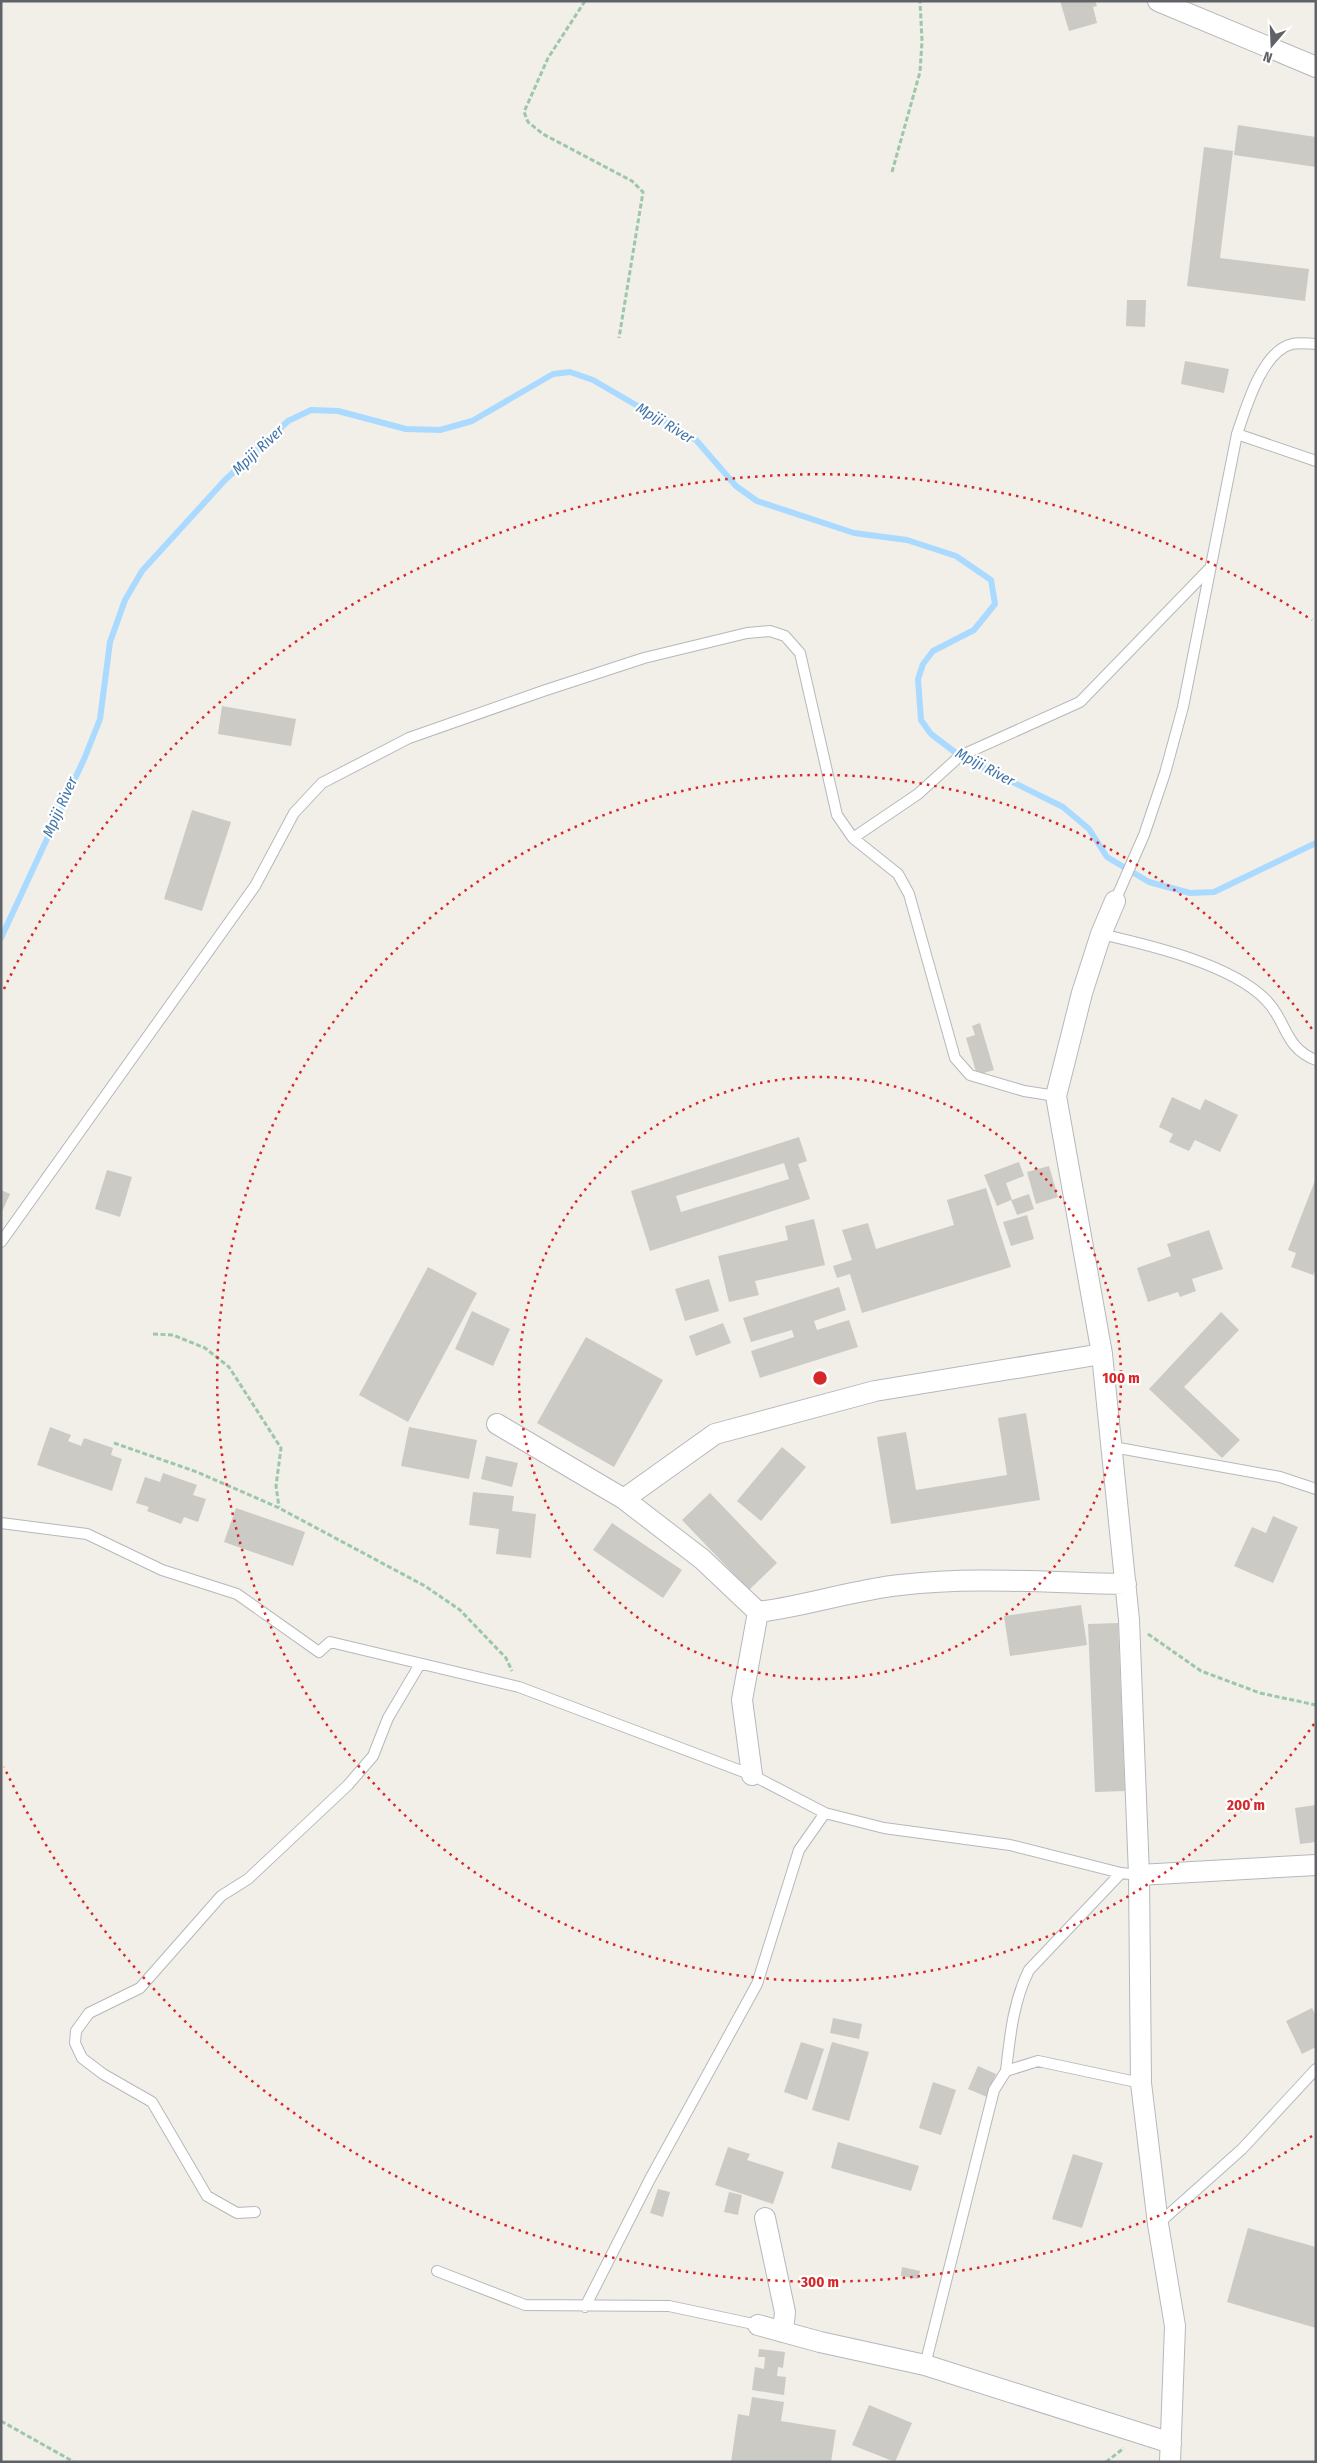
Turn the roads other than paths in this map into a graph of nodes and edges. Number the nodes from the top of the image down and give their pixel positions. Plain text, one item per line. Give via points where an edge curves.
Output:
1 (1158, 1) edge
2 (1316, 68) edge
3 (1316, 344) edge
4 (1237, 434) junction
5 (1316, 460) edge
6 (1209, 569) junction
7 (853, 838) junction
8 (1115, 902) joint
9 (1101, 934) junction
10 (1316, 1060) edge
11 (1056, 1096) junction
12 (1, 1242) edge
13 (1102, 1354) junction
14 (497, 1424) dead end
15 (1113, 1447) junction
16 (1316, 1489) edge
17 (624, 1498) junction
18 (1, 1523) edge
19 (1126, 1584) junction
20 (758, 1612) junction
21 (420, 1664) junction
22 (752, 1775) junction
23 (825, 1812) junction
24 (1316, 1865) edge
25 (1130, 1874) junction
26 (1316, 2069) edge
27 (1006, 2071) junction
28 (1141, 2083) junction
29 (256, 2212) dead end
30 (765, 2218) dead end
31 (1158, 2224) junction
32 (437, 2271) dead end
33 (585, 2307) junction
34 (758, 2325) joint
35 (783, 2332) junction
36 (925, 2365) junction
37 (1171, 2452) edge

1 - 2 street
3 - 4 lane via 1292,344 1276,353 1248,399
4 - 5 lane
4 - 6 lane
6 - 7 lane via 1080,702 960,756 918,794
6 - 8 lane via 1183,707 1165,773 1144,835
7 - 11 lane via 898,874 909,894 955,1058 970,1075 1024,1091
7 - 12 lane via 837,816 800,653 785,636 770,631 747,633 644,658 409,738 322,783 294,813 255,886
8 - 9 street
9 - 10 lane via 1201,962 1253,988 1268,1001 1292,1044 1305,1056
9 - 11 street via 1082,993
11 - 13 street
13 - 15 street
13 - 17 street via 875,1391 716,1434
14 - 17 street
15 - 16 lane via 1280,1477
15 - 19 street
17 - 20 street via 702,1559
18 - 21 lane via 87,1534 162,1570 237,1594 319,1652 330,1642
19 - 20 street via 943,1581 898,1585
19 - 25 street via 1129,1620
20 - 22 street via 742,1700
21 - 22 lane via 520,1687
21 - 29 lane via 388,1718 373,1756 348,1785 248,1880 221,1896 140,1988 89,2014 76,2031 75,2043 82,2058 152,2102 207,2196 237,2213
22 - 23 lane
23 - 25 lane via 884,1828 1010,1845
23 - 33 lane via 799,1850 758,1984 650,2179
24 - 25 street
25 - 27 lane via 1029,1970 1017,1998 1011,2024
25 - 28 street
26 - 31 lane via 1242,2149
27 - 28 lane via 1038,2061
27 - 36 lane via 994,2090
28 - 31 street
30 - 35 street via 785,2312
31 - 37 street via 1175,2326
32 - 33 lane via 525,2305
33 - 34 lane via 669,2306
34 - 35 street
35 - 36 street
36 - 37 street

